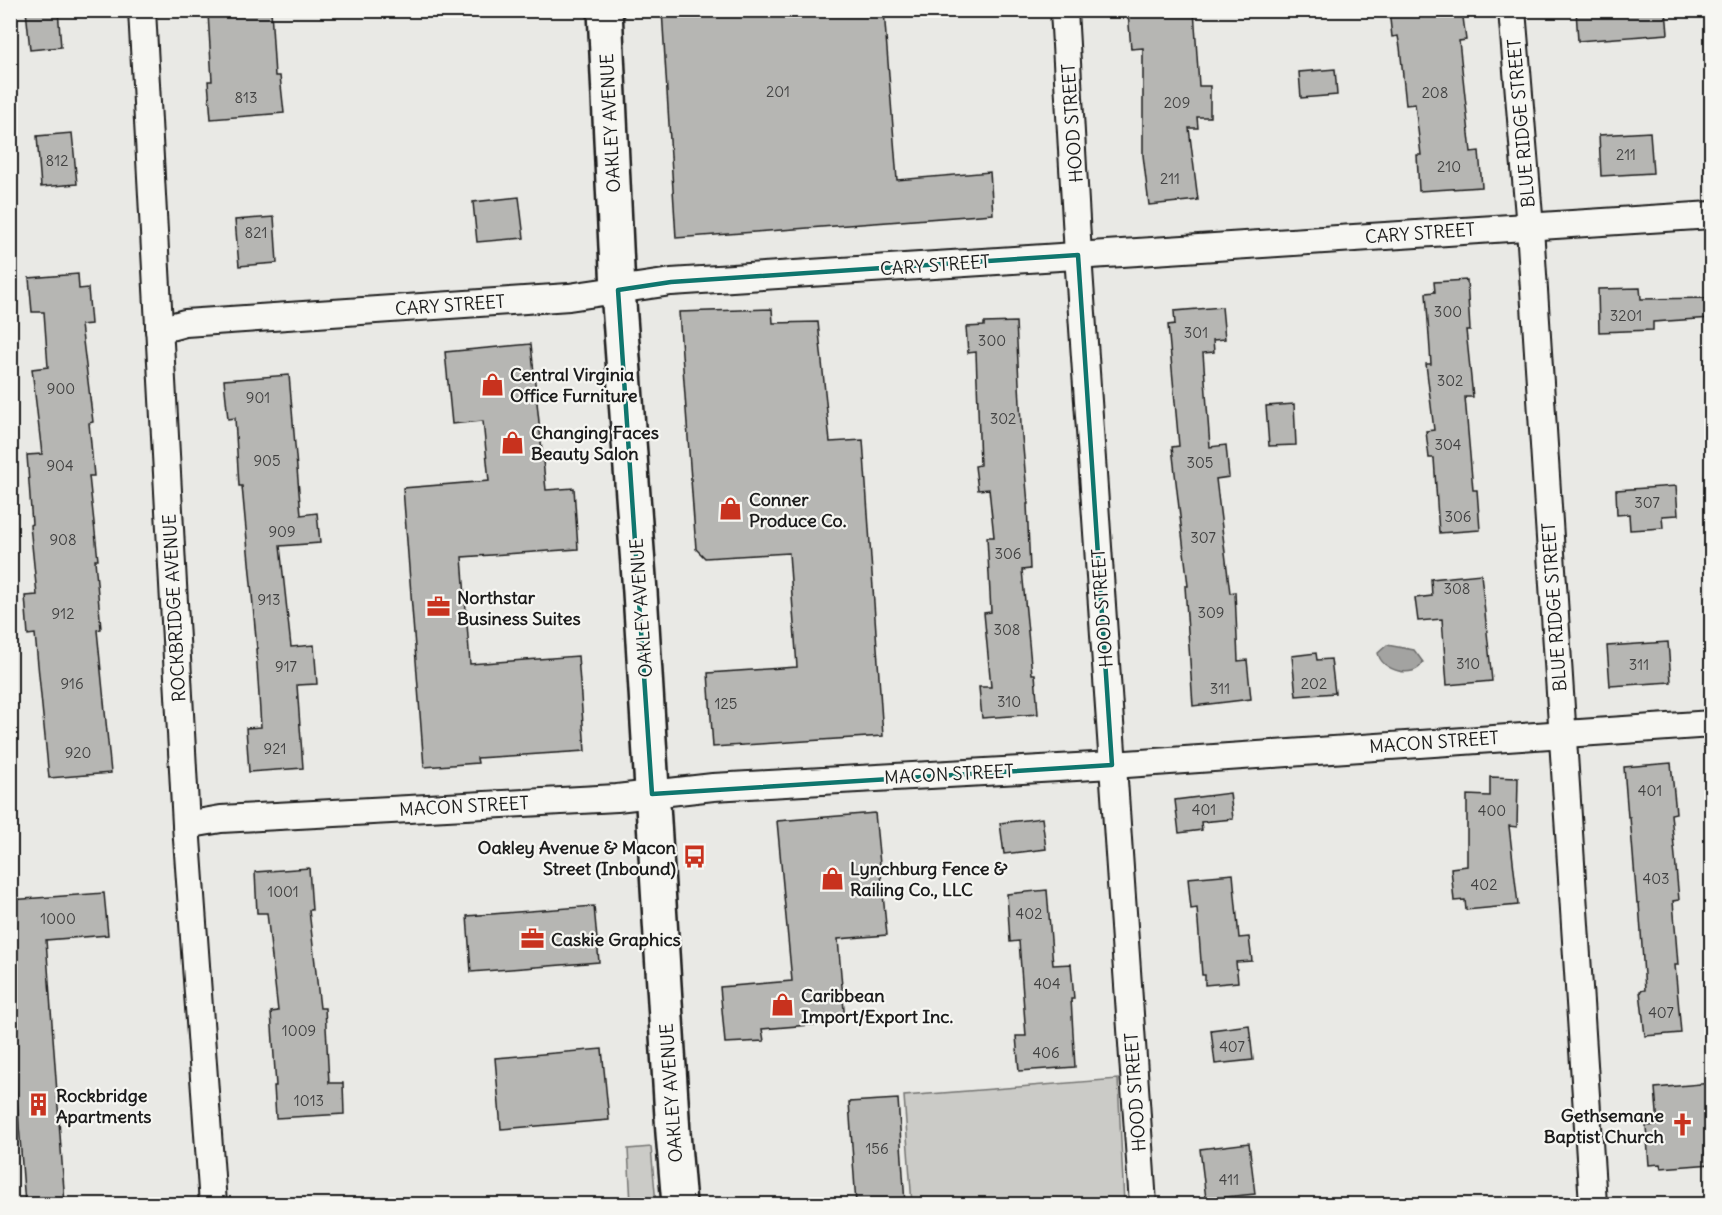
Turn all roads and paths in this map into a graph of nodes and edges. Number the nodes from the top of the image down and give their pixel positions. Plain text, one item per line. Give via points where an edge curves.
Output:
1 (142, 10) edge
2 (605, 10) edge
3 (1064, 10) edge
4 (1512, 10) edge
5 (1712, 215) edge
6 (1530, 228) junction
7 (1078, 255) junction
8 (618, 290) junction
9 (159, 330) junction
10 (1712, 724) edge
11 (1562, 733) junction
12 (1112, 765) junction
13 (652, 794) junction
14 (186, 825) junction
15 (213, 1204) edge
16 (680, 1204) edge
17 (1143, 1204) edge
18 (1593, 1204) edge

1 - 9 street, ROCKBRIDGE AVENUE
2 - 8 main road, OAKLEY AVENUE
3 - 7 street, HOOD STREET
4 - 6 street, BLUE RIDGE STREET
5 - 6 street, CARY STREET
6 - 7 street, CARY STREET
6 - 11 street, BLUE RIDGE STREET
7 - 8 street, CARY STREET via 671,282
7 - 12 street, HOOD STREET
8 - 9 street, CARY STREET via 568,297 185,323
8 - 13 main road, OAKLEY AVENUE
9 - 14 street, ROCKBRIDGE AVENUE
10 - 11 street, MACON STREET
11 - 12 street, MACON STREET
11 - 18 street, BLUE RIDGE STREET
12 - 13 street, MACON STREET
12 - 17 street, HOOD STREET
13 - 14 street, MACON STREET via 221,819
13 - 16 main road, OAKLEY AVENUE
14 - 15 street, ROCKBRIDGE AVENUE

